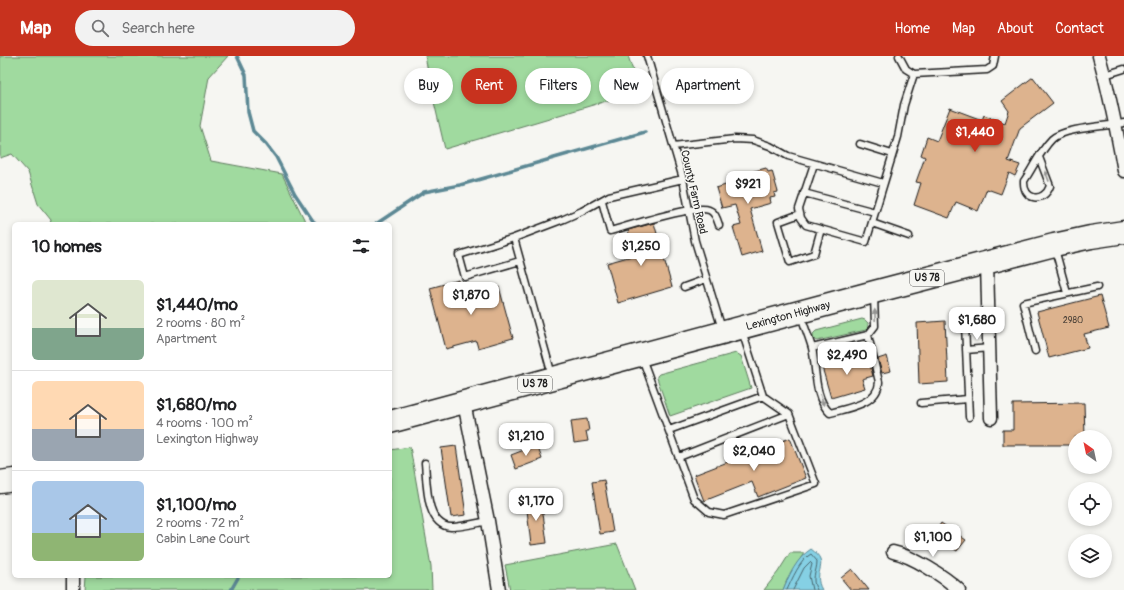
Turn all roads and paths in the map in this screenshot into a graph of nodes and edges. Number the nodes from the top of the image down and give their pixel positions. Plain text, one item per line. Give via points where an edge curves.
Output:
1 (647, 56) edge
2 (899, 56) edge
3 (995, 56) edge
4 (1099, 56) edge
5 (1124, 68) edge
6 (914, 74) junction
7 (1105, 75) junction
8 (1120, 124) edge
9 (860, 144) dead end
10 (673, 146) junction
11 (892, 154) junction
12 (1039, 157) junction
13 (814, 164) junction
14 (1124, 170) edge
15 (683, 179) junction
16 (883, 183) junction
17 (804, 193) junction
18 (602, 201) junction
19 (690, 209) junction
20 (875, 212) junction
21 (800, 214) junction
22 (872, 223) junction
23 (719, 225) dead end
24 (821, 229) junction
25 (1119, 233) edge
26 (909, 236) dead end
27 (514, 238) junction
28 (1054, 245) junction
29 (520, 261) junction
30 (987, 263) junction
31 (706, 279) junction
32 (684, 287) dead end
33 (1097, 287) dead end
34 (874, 292) junction
35 (1067, 293) junction
36 (800, 312) junction
37 (964, 324) dead end
38 (732, 330) junction
39 (868, 335) junction
40 (812, 348) junction
41 (990, 348) junction
42 (966, 350) junction
43 (1035, 351) dead end
44 (641, 355) junction
45 (553, 379) junction
46 (763, 396) junction
47 (968, 399) junction
48 (464, 403) junction
49 (921, 403) dead end
50 (789, 414) junction
51 (969, 417) dead end
52 (991, 418) dead end
53 (392, 421) edge
54 (669, 430) junction
55 (679, 457) junction
56 (425, 463) dead end
57 (12, 480) edge
58 (0, 482) edge
59 (488, 521) junction
60 (893, 552) dead end
61 (73, 578) edge
62 (73, 590) edge
63 (499, 590) edge
64 (959, 590) edge

1 - 10 lane, County Farm Road
2 - 6 lane via 906,69
3 - 6 lane via 993,66 987,70
4 - 7 street
5 - 7 lane
6 - 11 lane
7 - 8 street
8 - 12 lane via 1057,135
8 - 14 street
9 - 11 lane
10 - 13 lane via 735,139 753,140 788,156
10 - 15 lane, County Farm Road
11 - 16 lane
12 -> 12 lane via 1024,181 1026,192 1031,197 1043,196 1050,186
13 - 16 lane
13 - 17 lane
15 - 18 lane via 609,196
15 - 19 lane, County Farm Road
16 - 20 lane
17 - 20 lane
17 - 21 lane
18 - 19 lane via 610,231
18 - 27 lane
19 - 23 lane via 712,211
19 - 31 lane, County Farm Road via 695,241
20 - 22 lane
21 - 24 lane via 806,225
21 - 24 lane via 778,222 790,262 814,254
22 - 24 lane via 866,242
22 - 26 lane
25 - 28 highway, Lexington Highway / US 78
27 - 29 lane
27 - 29 lane via 460,255 465,277
28 - 30 highway, Lexington Highway / US 78
28 - 35 lane
29 - 45 lane
30 - 34 highway, Lexington Highway / US 78
30 - 41 street
31 - 32 lane
31 - 38 lane, County Farm Road
33 - 35 lane
34 - 36 highway, Lexington Highway / US 78
39 -> 34 lane via 875,326
35 - 43 lane via 1023,303
36 - 38 highway, Lexington Highway / US 78
36 - 40 lane
37 - 42 lane
38 - 44 highway, Lexington Highway / US 78
38 - 46 lane, County Farm Road
39 - 40 lane
40 -> 39 lane via 817,386 824,408 830,413 873,398 879,389 880,382
41 - 42 lane
41 - 52 street
42 - 47 lane
44 - 45 highway, Lexington Highway / US 78
44 - 54 lane
45 - 48 highway, Lexington Highway / US 78
46 - 50 lane
46 - 54 lane
47 - 49 lane
47 - 51 lane
48 - 53 highway, US 78
48 - 59 street
50 - 55 lane
50 - 55 lane via 816,484 724,515 709,512 694,499
54 - 55 lane
56 - 59 lane via 430,509 440,524 451,527
57 - 58 highway
59 - 63 street
60 - 64 street via 904,554
61 - 62 street

